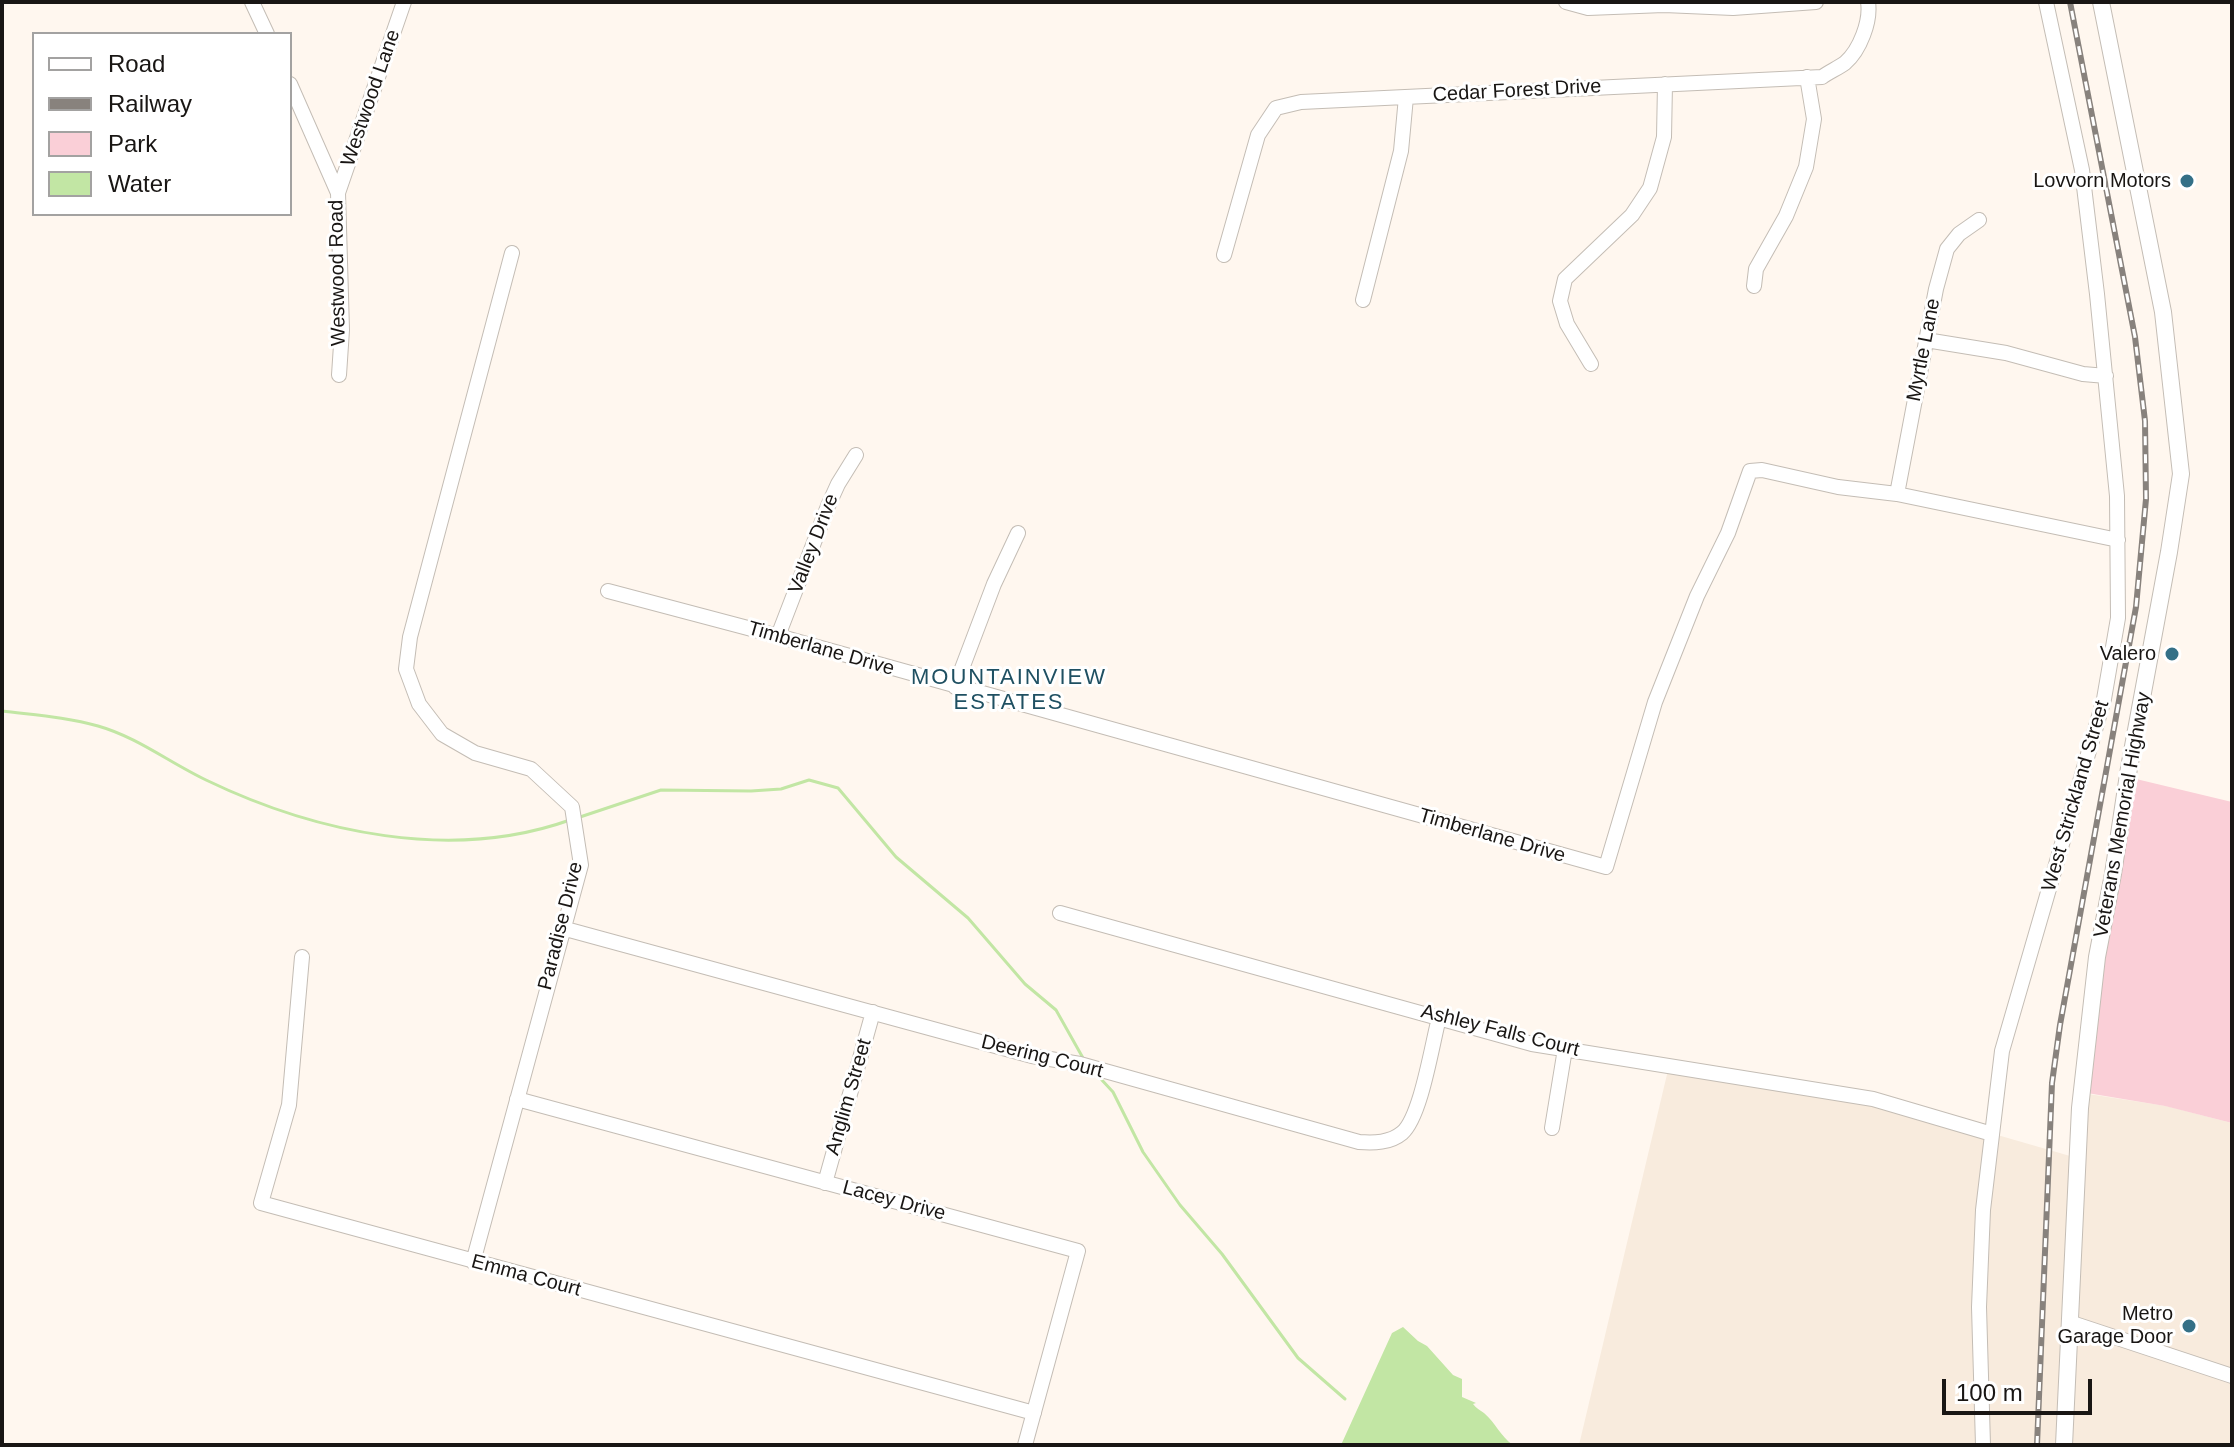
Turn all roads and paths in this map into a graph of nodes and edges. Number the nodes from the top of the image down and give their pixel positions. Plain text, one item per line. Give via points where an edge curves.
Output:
1 (252, 2) edge
2 (404, 2) edge
3 (1566, 2) edge
4 (1816, 2) edge
5 (1868, 2) edge
6 (2046, 2) edge
7 (2101, 2) edge
8 (266, 32) edge
9 (1807, 77) junction
10 (1665, 84) junction
11 (292, 89) edge
12 (1406, 97) junction
13 (338, 193) junction
14 (1979, 220) dead end
15 (512, 253) dead end
16 (1224, 255) dead end
17 (1754, 286) dead end
18 (1363, 300) dead end
19 (1926, 340) junction
20 (1591, 364) dead end
21 (339, 375) dead end
22 (2106, 376) junction
23 (856, 455) dead end
24 (1897, 494) junction
25 (1018, 533) dead end
26 (2118, 540) junction
27 (608, 591) dead end
28 (778, 636) junction
29 (955, 687) junction
30 (1060, 913) dead end
31 (562, 928) junction
32 (302, 957) dead end
33 (873, 1012) junction
34 (1439, 1018) junction
35 (1565, 1049) junction
36 (517, 1099) junction
37 (1552, 1128) dead end
38 (1992, 1134) junction
39 (825, 1183) junction
40 (473, 1262) junction
41 (2069, 1322) junction
42 (2232, 1376) edge
43 (1034, 1413) junction
44 (1025, 1445) edge
45 (1983, 1445) edge
46 (2064, 1445) edge

1 - 8 street
2 - 13 street, Westwood Lane
3 - 4 street via 1588,8
5 - 9 street, Cedar Forest Drive via 1862,40 1847,62 1822,77
6 - 22 street, West Strickland Street via 2082,170
7 - 41 main road, Veterans Memorial Highway via 2163,312 2181,474 2097,957 2080,1108
9 - 10 street, Cedar Forest Drive
9 - 17 street via 1814,119 1806,167 1756,269
10 - 12 street, Cedar Forest Drive
10 - 20 street via 1664,137 1650,188 1632,215 1565,279 1560,301 1567,324
11 - 13 street, Westwood Road
12 - 16 street, Cedar Forest Drive via 1276,108 1258,135
12 - 18 street via 1401,151
13 - 21 street, Westwood Road
14 - 19 street, Myrtle Lane via 1947,249
15 - 31 street, Paradise Drive via 410,637 406,669 419,704 442,734 475,753 531,769 572,807 581,865
19 - 22 street
19 - 24 street, Myrtle Lane
22 - 26 street, West Strickland Street
23 - 28 street, Valley Drive via 833,495
24 - 26 street, Timberlane Drive
24 - 29 street, Timberlane Drive via 1750,471 1655,702 1606,867
25 - 29 street
26 - 38 street, West Strickland Street via 2118,618 2104,699 2002,1051
27 - 28 street, Timberlane Drive
28 - 29 street, Timberlane Drive
30 - 34 street, Ashley Falls Court
31 - 33 street, Deering Court
31 - 36 street, Paradise Drive
32 - 40 street, Emma Court via 289,1105 261,1203
33 - 34 street, Deering Court via 1379,1144 1402,1134 1415,1117
33 - 39 street, Anglim Street
34 - 35 street, Ashley Falls Court
35 - 37 street
35 - 38 street, Ashley Falls Court via 1873,1099
36 - 39 street, Lacey Drive
36 - 40 street, Paradise Drive
38 - 45 street, West Strickland Street via 1979,1307
39 - 43 street, Lacey Drive via 1078,1251
40 - 43 street, Emma Court
41 - 42 street
41 - 46 main road, Veterans Memorial Highway
43 - 44 street, Lacey Drive

